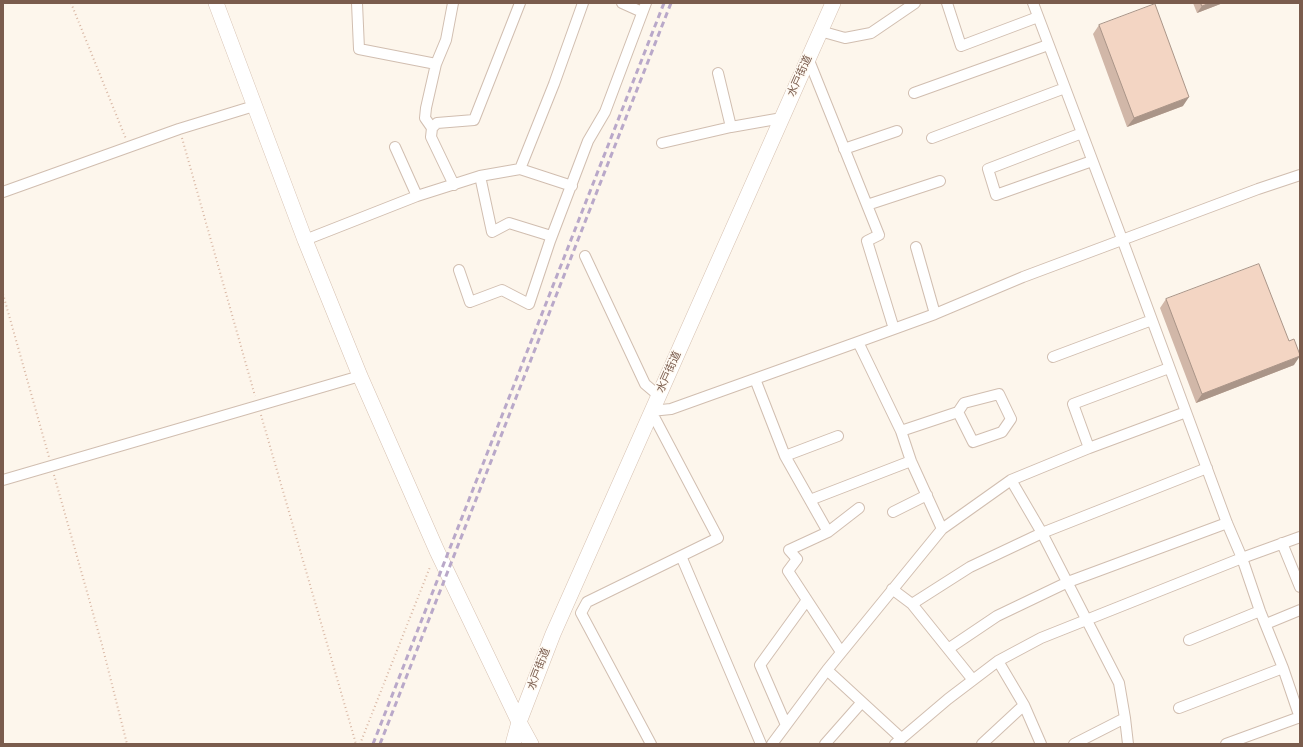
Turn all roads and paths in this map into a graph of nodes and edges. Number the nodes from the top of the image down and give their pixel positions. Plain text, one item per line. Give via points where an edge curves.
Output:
1 (71, 3) edge
2 (216, 3) edge
3 (357, 3) edge
4 (453, 3) edge
5 (520, 3) edge
6 (583, 3) edge
7 (622, 3) edge
8 (833, 3) edge
9 (915, 3) edge
10 (947, 3) edge
11 (1033, 3) edge
12 (644, 7) edge
13 (1038, 17) junction
14 (820, 31) junction
15 (1048, 45) junction
16 (808, 58) junction
17 (436, 64) junction
18 (718, 73) dead end
19 (1065, 88) junction
20 (914, 93) dead end
21 (254, 106) junction
22 (782, 118) junction
23 (731, 127) junction
24 (432, 128) junction
25 (179, 129) junction
26 (897, 131) dead end
27 (1082, 134) junction
28 (932, 138) dead end
29 (662, 143) dead end
30 (129, 147) junction
31 (395, 147) dead end
32 (844, 149) junction
33 (1092, 161) junction
34 (520, 169) junction
35 (1300, 175) edge
36 (480, 176) junction
37 (940, 181) dead end
38 (454, 184) junction
39 (572, 186) junction
40 (3, 192) edge
41 (417, 196) junction
42 (867, 205) junction
43 (551, 236) junction
44 (305, 240) junction
45 (1122, 241) junction
46 (916, 247) dead end
47 (585, 256) dead end
48 (459, 270) dead end
49 (3, 294) edge
50 (934, 314) junction
51 (1152, 320) junction
52 (894, 329) junction
53 (858, 342) junction
54 (1054, 357) dead end
55 (1169, 368) junction
56 (360, 376) junction
57 (755, 379) junction
58 (658, 395) junction
59 (258, 406) junction
60 (651, 411) junction
61 (958, 412) junction
62 (1186, 412) junction
63 (901, 431) junction
64 (838, 436) dead end
65 (1089, 448) junction
66 (785, 456) junction
67 (911, 461) junction
68 (52, 465) junction
69 (1207, 468) junction
70 (3, 480) edge
71 (1011, 480) junction
72 (927, 495) junction
73 (810, 500) junction
74 (859, 508) dead end
75 (893, 512) dead end
76 (1227, 523) junction
77 (942, 529) junction
78 (828, 532) junction
79 (1042, 533) junction
80 (1300, 537) edge
81 (1282, 543) junction
82 (436, 551) junction
83 (681, 556) junction
84 (1242, 558) junction
85 (1068, 582) junction
86 (1300, 587) edge
87 (892, 589) junction
88 (807, 600) junction
89 (567, 602) junction
90 (912, 604) junction
91 (584, 607) junction
92 (1300, 610) edge
93 (1260, 611) junction
94 (1087, 619) junction
95 (1266, 624) junction
96 (1189, 640) dead end
97 (948, 649) junction
98 (841, 652) junction
99 (998, 661) junction
100 (1283, 668) junction
101 (827, 670) junction
102 (973, 680) junction
103 (862, 702) junction
104 (1024, 705) junction
105 (1179, 708) dead end
106 (1300, 717) edge
107 (1125, 718) junction
108 (519, 722) junction
109 (786, 725) junction
110 (898, 741) edge
111 (127, 744) edge
112 (356, 744) edge
113 (360, 744) edge
114 (514, 744) edge
115 (531, 744) edge
116 (651, 744) edge
117 (761, 744) edge
118 (772, 744) edge
119 (825, 744) edge
120 (982, 744) edge
121 (1041, 744) edge
122 (1074, 744) edge
123 (1128, 744) edge
124 (1226, 744) edge

1 - 30 path
2 - 21 main road
3 - 17 street via 359,49
4 - 17 street via 446,40
5 - 24 street via 474,120 437,123
6 - 34 street
7 - 12 street
8 - 14 main road, 水戸街道
9 - 14 street via 871,33 845,38
10 - 13 street via 961,46
11 - 13 street
12 - 39 street via 605,112 588,141
13 - 15 street
14 - 16 main road, 水戸街道
15 - 19 street
15 - 20 street
16 - 22 main road, 水戸街道
16 - 32 street
17 - 24 street via 425,118
18 - 23 street
19 - 27 street
19 - 28 street
21 - 25 street
21 - 44 main road
22 - 23 street
22 - 58 main road, 水戸街道
23 - 29 street
24 - 38 street via 431,138
25 - 30 street
25 - 59 path
26 - 32 street
27 - 33 street
27 - 33 street via 988,169 996,195
30 - 40 street
31 - 41 street
32 - 42 street
33 - 45 street
34 - 36 street
34 - 39 street
35 - 45 street
36 - 38 street
36 - 43 street via 492,232 509,222
37 - 42 street
38 - 41 street
39 - 43 street
41 - 44 street
42 - 52 street via 879,235 867,241
43 - 48 street via 529,304 502,290 470,302
44 - 56 main road
45 - 50 street via 1023,277
45 - 51 street
46 - 50 street
47 - 58 street via 645,384
49 - 68 path
50 - 52 street
51 - 54 street
51 - 55 street
52 - 53 street
53 - 57 street
53 - 63 street
55 - 62 street
55 - 65 street via 1073,404
56 - 59 street
56 - 82 main road
57 - 60 street via 671,409
57 - 66 street
58 - 60 main road, 水戸街道
59 - 68 street
59 - 112 path
60 - 83 street via 718,538
60 - 89 main road, 水戸街道
61 - 61 street via 973,442 1002,432 1010,419 999,394 964,403
61 - 63 street
62 - 65 street
62 - 69 street
63 - 67 street
64 - 66 street
65 - 71 street
66 - 73 street
67 - 72 street
67 - 73 street
68 - 70 street
68 - 111 path
69 - 76 street
69 - 79 street
71 - 77 street
71 - 79 street
72 - 75 street
72 - 77 street
73 - 78 street
74 - 78 street
76 - 84 street
76 - 85 street
77 - 87 street
78 - 88 street via 789,550 797,559 788,571
79 - 85 street
79 - 90 street via 970,567
80 - 81 street
81 - 84 street
81 - 86 street
82 - 108 main road
82 - 113 path
83 - 91 street via 587,602
83 - 117 street
84 - 93 street
84 - 94 street
85 - 94 street
85 - 97 street via 997,616
87 - 90 street
87 - 98 street
88 - 98 street
88 - 109 street via 760,665
89 - 91 street
89 - 108 main road, 水戸街道
90 - 97 street
91 - 116 street via 581,613
92 - 95 street
93 - 95 street
93 - 96 street
94 - 99 street via 1041,638
94 - 107 street via 1119,683
95 - 100 street
97 - 102 street
98 - 101 street
99 - 102 street
99 - 104 street
100 - 105 street
100 - 106 street
101 - 103 street
101 - 109 street
102 - 110 street
103 - 110 street
103 - 119 street
104 - 120 street
104 - 121 street
106 - 124 street
107 - 122 street
107 - 123 street
108 - 114 main road, 水戸街道
108 - 115 main road
109 - 118 street

